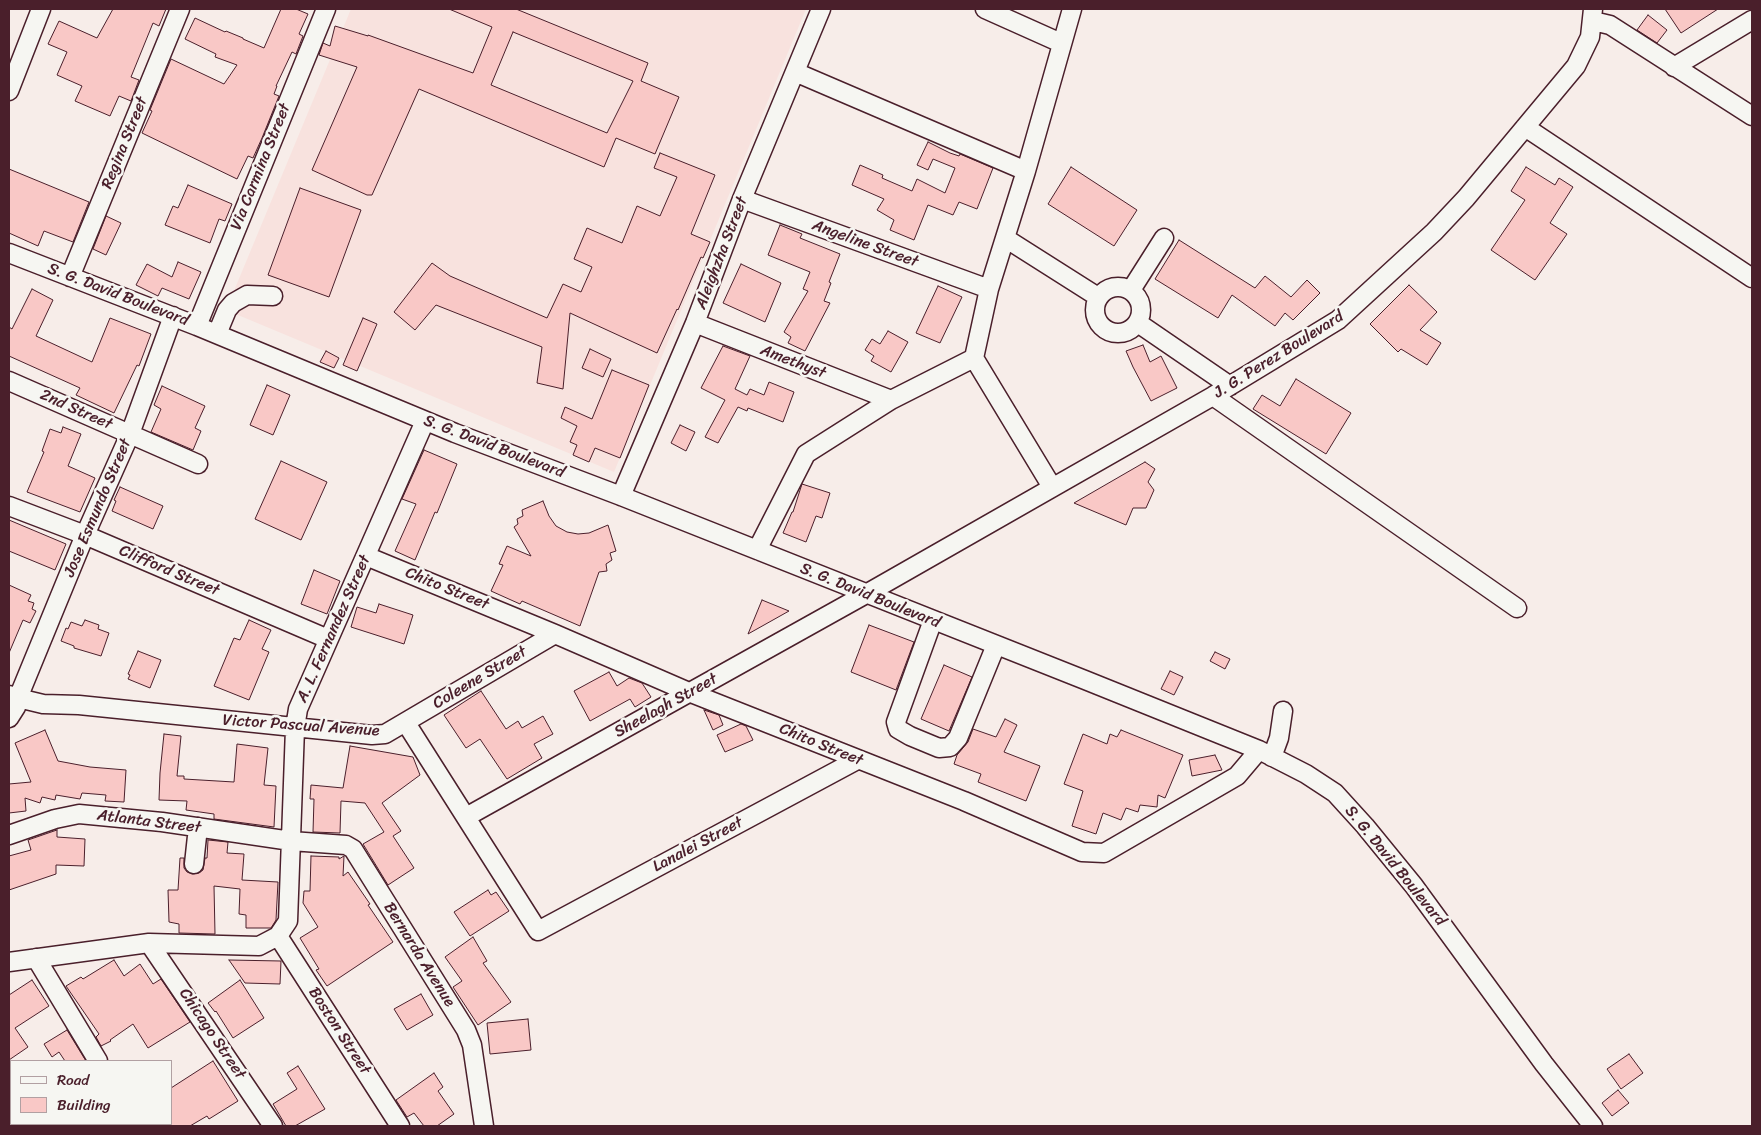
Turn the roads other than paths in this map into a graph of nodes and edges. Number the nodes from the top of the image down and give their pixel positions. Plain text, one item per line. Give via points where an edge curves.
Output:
1 (41, 9) edge
2 (180, 9) edge
3 (326, 9) edge
4 (821, 9) edge
5 (985, 9) edge
6 (1072, 9) edge
7 (1593, 15) edge
8 (1752, 20) edge
9 (1061, 43) junction
10 (1674, 67) junction
11 (794, 72) junction
12 (9, 91) edge
13 (1752, 116) edge
14 (1525, 127) junction
15 (1026, 171) junction
16 (742, 199) junction
17 (1005, 238) junction
18 (1164, 238) dead end
19 (9, 253) edge
20 (70, 277) junction
21 (1752, 278) edge
22 (989, 289) junction
23 (1131, 290) junction
24 (273, 296) dead end
25 (1098, 297) junction
26 (172, 316) junction
27 (1138, 323) junction
28 (694, 324) junction
29 (197, 326) junction
30 (217, 334) junction
31 (974, 358) junction
32 (9, 381) edge
33 (1230, 386) junction
34 (1213, 396) junction
35 (891, 400) junction
36 (425, 421) junction
37 (130, 434) junction
38 (198, 464) dead end
39 (1052, 487) junction
40 (621, 496) junction
41 (9, 506) edge
42 (86, 535) junction
43 (757, 550) junction
44 (366, 556) junction
45 (866, 594) junction
46 (1517, 608) dead end
47 (933, 620) junction
48 (555, 634) junction
49 (328, 639) junction
50 (996, 645) junction
51 (691, 693) junction
52 (13, 696) edge
53 (1283, 711) dead end
54 (9, 718) edge
55 (406, 723) junction
56 (295, 728) junction
57 (1265, 753) junction
58 (857, 760) junction
59 (466, 817) junction
60 (198, 827) junction
61 (9, 835) edge
62 (291, 841) junction
63 (194, 864) dead end
64 (278, 936) junction
65 (149, 943) junction
66 (36, 958) junction
67 (9, 962) edge
68 (97, 1060) edge
69 (273, 1126) edge
70 (400, 1126) edge
71 (484, 1126) edge
72 (1593, 1126) edge

1 - 12 street
2 - 20 street, Regina Street
3 - 29 street, Via Carmina Street
4 - 11 street, Aleighzha Street
5 - 9 street
6 - 9 street
7 - 10 street
7 - 14 street, J. G. Perez Boulevard via 1590,37 1576,66
8 - 10 street
9 - 15 street
10 - 13 street
11 - 15 street
11 - 16 street, Aleighzha Street
14 - 21 street
14 - 33 street, J. G. Perez Boulevard via 1434,232 1362,299 1338,320
15 - 17 street
16 - 22 street, Angeline Street
16 - 28 street, Aleighzha Street
17 - 22 street
17 - 25 street
18 - 23 street
19 - 20 street, S. G. David Boulevard
20 - 26 street, S. G. David Boulevard
22 - 31 street
23 - 25 street via 1117,286
23 - 27 street via 1142,309
24 - 30 street via 247,295 233,303
25 - 27 street via 1095,312 1102,326 1109,331 1125,332
26 - 29 street, S. G. David Boulevard
26 - 37 street, Jose Esmundo Street
27 - 33 street
28 - 35 street, Amethyst
28 - 40 street, Aleighzha Street
29 - 30 street, S. G. David Boulevard
30 - 36 street, S. G. David Boulevard
31 - 35 street
31 - 39 street
32 - 37 street, 2nd Street
33 - 34 street, J. G. Perez Boulevard
34 - 39 street, J. G. Perez Boulevard
34 - 46 street
35 - 43 street via 806,454
36 - 40 street, S. G. David Boulevard
36 - 44 street, A. L. Fernandez Street
37 - 38 street, 2nd Street
37 - 42 street, Jose Esmundo Street
39 - 45 street, J. G. Perez Boulevard
40 - 43 street, S. G. David Boulevard
41 - 42 street, Clifford Street
42 - 49 street, Clifford Street
42 - 52 street, Jose Esmundo Street
43 - 45 street, S. G. David Boulevard
44 - 48 street, Chito Street
44 - 49 street, A. L. Fernandez Street
45 - 47 street, S. G. David Boulevard
45 - 51 street, Sheelagh Street
47 - 50 street, S. G. David Boulevard
47 - 50 street via 896,722 898,729 939,748 950,747 958,738
48 - 51 street, Chito Street
48 - 55 street, Coleene Street
49 - 56 street, A. L. Fernandez Street via 298,709
50 - 57 street, S. G. David Boulevard
51 - 58 street, Chito Street
51 - 59 street, Sheelagh Street
52 - 54 street, Jose Esmundo Street via 16,707
52 - 56 street, Victor Pascual Avenue via 43,704
53 - 57 street via 1279,738
55 - 56 street, Victor Pascual Avenue via 386,734 372,735
55 - 59 street
56 - 62 street, A. L. Fernandez Street
57 - 58 street, Chito Street via 1237,776 1104,853 1082,852 964,801
57 - 72 street, S. G. David Boulevard via 1335,793 1365,826 1414,886
58 - 59 street, Lanalei Street via 538,931
60 - 61 street, Atlanta Street via 80,814
60 - 62 street, Atlanta Street
60 - 63 street
62 - 64 street, A. L. Fernandez Street via 288,921
62 - 71 street, Bernarda Avenue via 346,845 353,849 466,1030 472,1045
64 - 65 street via 258,946
64 - 70 street, Boston Street
65 - 66 street
65 - 69 street, Chicago Street
66 - 67 street
66 - 68 street

